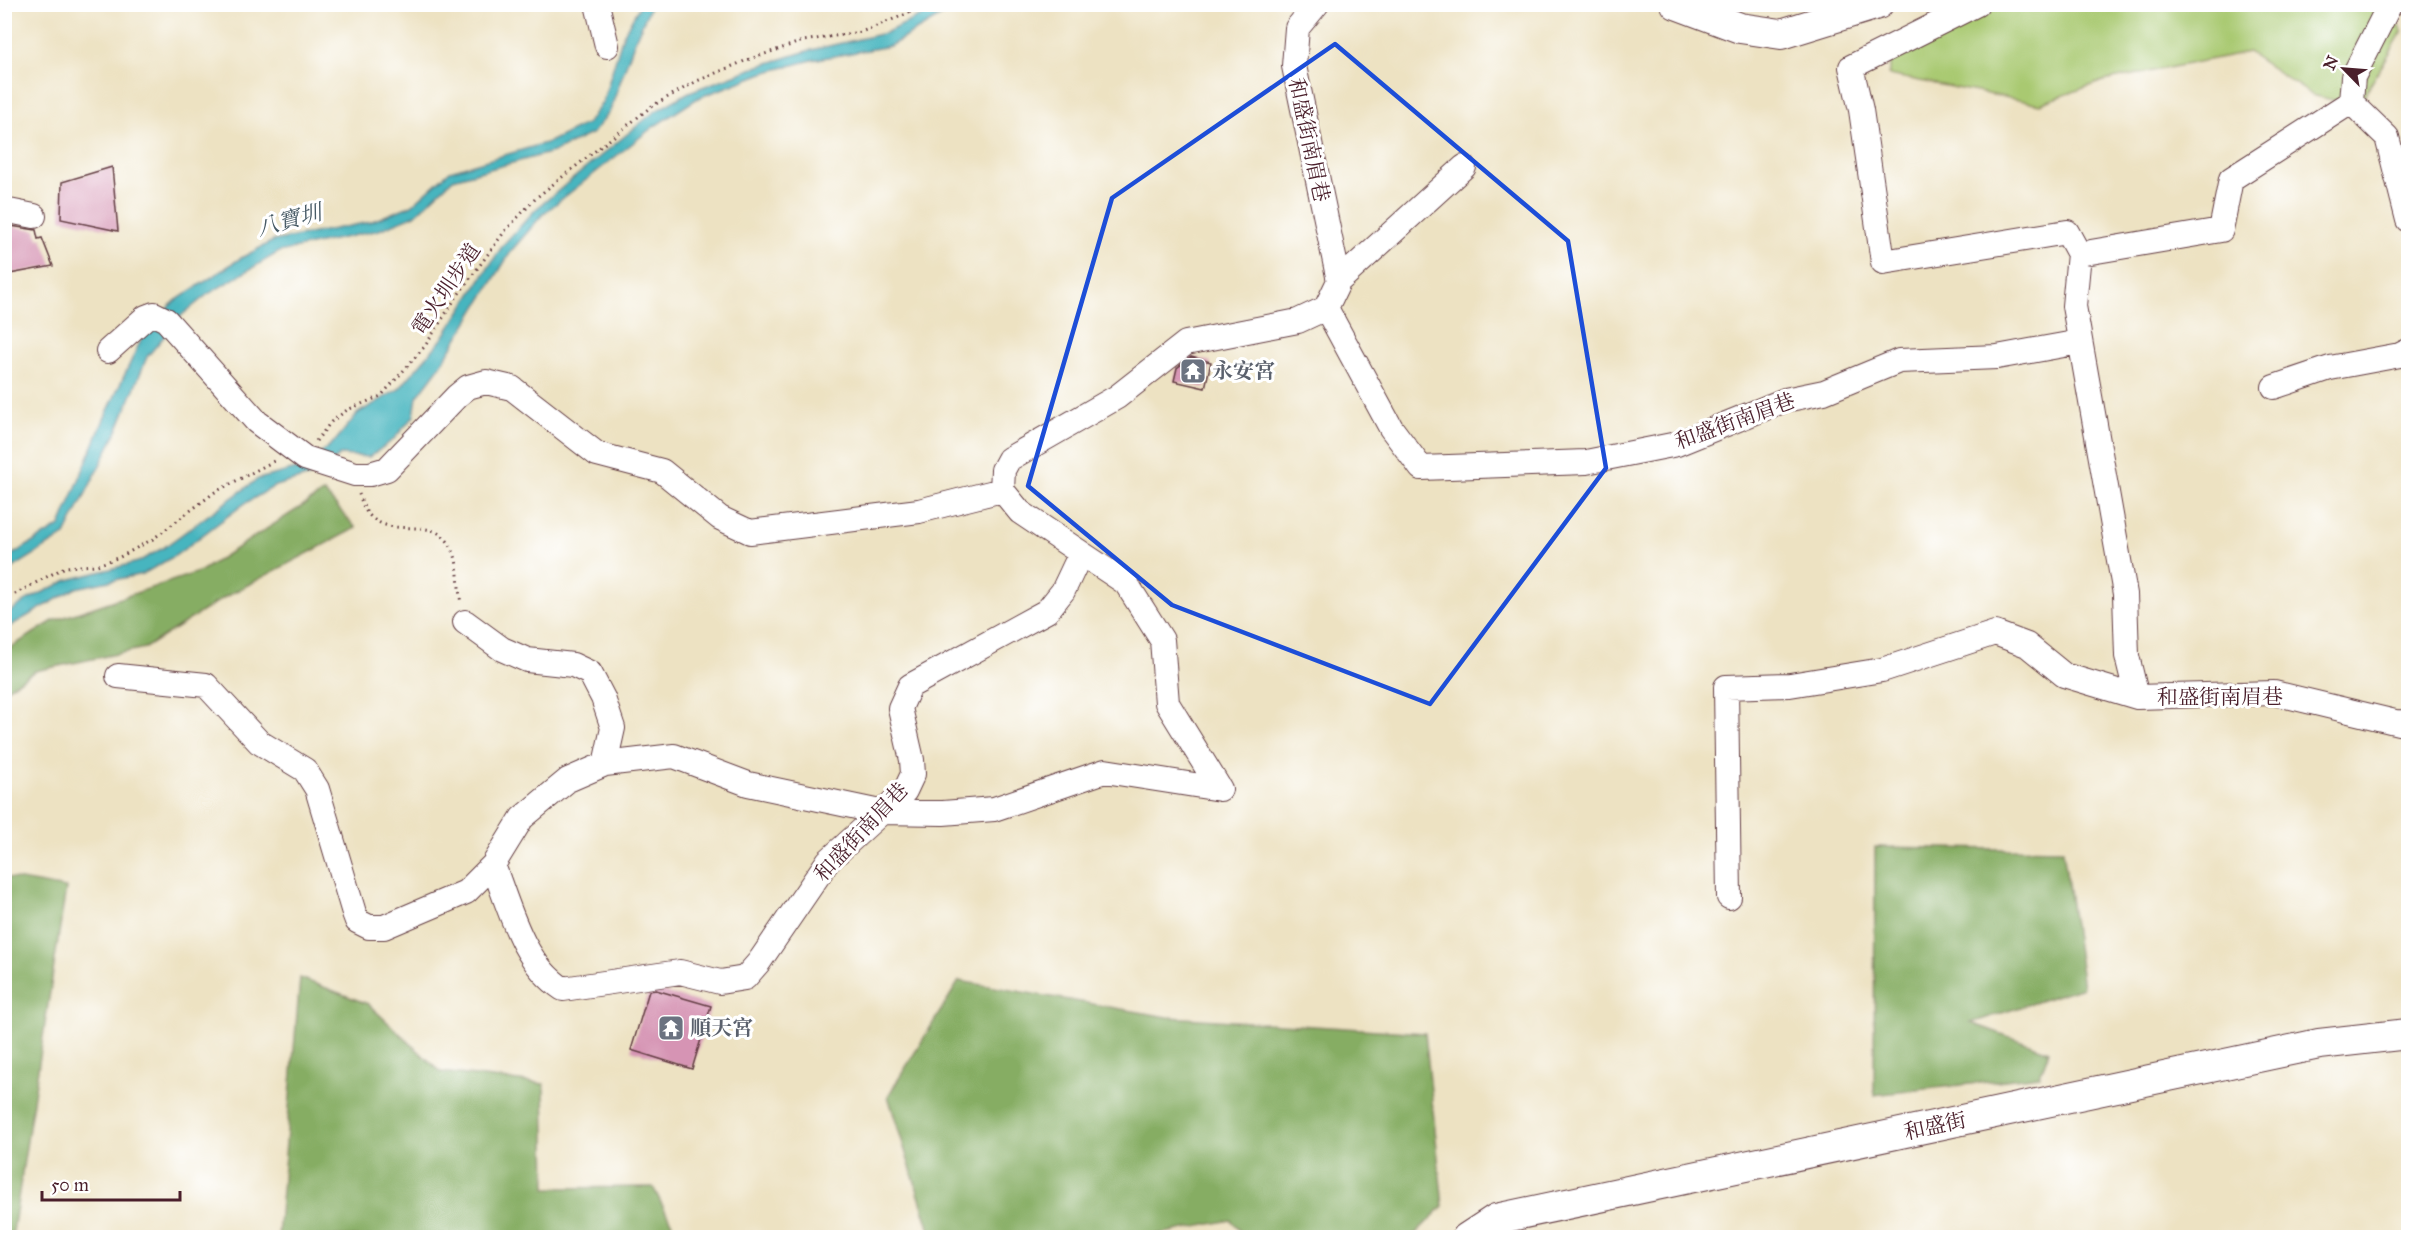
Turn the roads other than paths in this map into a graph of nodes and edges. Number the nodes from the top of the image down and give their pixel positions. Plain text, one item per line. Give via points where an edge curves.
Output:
1 (597, 4) edge
2 (1317, 4) edge
3 (1676, 4) edge
4 (1878, 4) edge
5 (1977, 4) edge
6 (2390, 4) edge
7 (607, 46) dead end
8 (2350, 102) junction
9 (1464, 167) dead end
10 (4, 210) edge
11 (34, 216) dead end
12 (2409, 220) edge
13 (2079, 254) junction
14 (1339, 281) junction
15 (1326, 308) junction
16 (2080, 342) junction
17 (108, 351) dead end
18 (2409, 351) edge
19 (2274, 387) dead end
20 (1002, 490) junction
21 (1081, 553) junction
22 (465, 622) road end
23 (118, 676) dead end
24 (2137, 697) junction
25 (2409, 721) edge
26 (605, 764) junction
27 (880, 812) junction
28 (493, 865) junction
29 (1730, 897) dead end
30 (2409, 1034) edge
31 (1467, 1238) edge

1 - 7 street
2 - 14 street, 和盛街南眉巷 via 1297,28 1294,66
3 - 4 main road via 1740,28 1781,34
5 - 13 street via 1851,67 1883,262 2067,232
6 - 8 street via 2353,77
8 - 12 street via 2387,137
8 - 13 street via 2231,180 2221,230
9 - 14 street
10 - 11 street
13 - 16 street, 和盛街南眉巷 via 2074,306
14 - 15 street
15 - 16 street, 和盛街南眉巷 via 1391,428 1420,468 1586,462 1677,444 1785,400 1824,392 1899,361 1997,357
15 - 20 street via 1298,321 1186,343 1118,397 1009,459
16 - 24 street, 和盛街南眉巷 via 2125,594 2127,656
17 - 20 street via 154,314 166,320 256,422 305,458 356,474 387,469 468,387 486,382 512,388 597,454 662,471 720,518 750,532 919,511
18 - 19 street via 2330,368
20 - 21 street via 1020,512
21 - 27 street, 和盛街南眉巷 via 1063,591 1047,610 910,686 900,708 913,774 905,791
21 - 27 street via 1126,584 1162,640 1167,703 1220,789 1105,771 994,809
22 - 26 street via 501,649 527,660 573,665 590,673 613,728
23 - 28 street via 206,685 259,742 304,770 317,789 357,921 369,927 384,927 466,892
24 - 25 street, 和盛街南眉巷 via 2274,693 2399,723
24 - 29 street via 2064,675 2027,645 1995,633 1882,670 1790,685 1726,687
26 - 27 street via 674,756 748,784
26 - 28 street via 568,780 522,818
27 - 28 street, 和盛街南眉巷 via 828,861 745,978 720,982 680,972 563,989 545,977 526,950
30 - 31 main road, 和盛街 via 2319,1044 1508,1217

